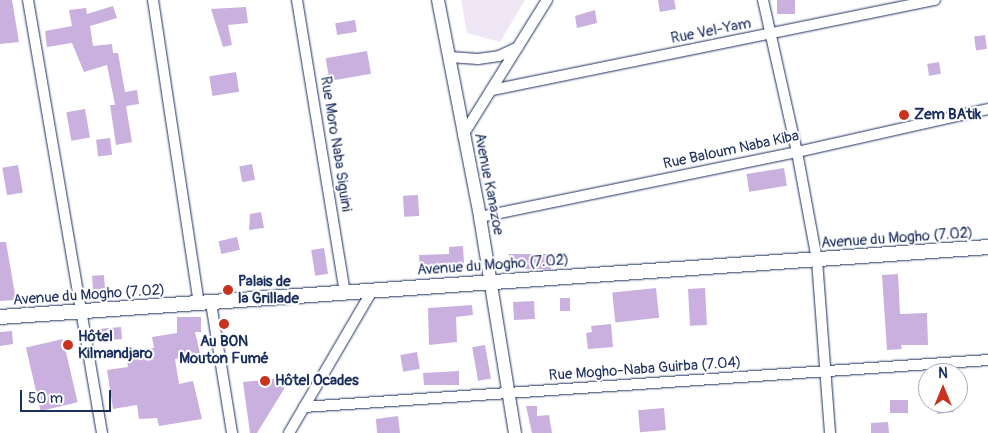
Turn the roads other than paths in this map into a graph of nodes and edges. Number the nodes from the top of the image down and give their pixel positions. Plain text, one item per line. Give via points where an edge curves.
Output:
1 (28, 0) edge
2 (153, 0) edge
3 (297, 0) edge
4 (438, 0) edge
5 (547, 0) edge
6 (763, 0) edge
7 (935, 0) edge
8 (770, 35) junction
9 (518, 47) junction
10 (450, 56) junction
11 (492, 90) junction
12 (988, 109) edge
13 (463, 135) junction
14 (797, 152) junction
15 (480, 217) junction
16 (988, 247) edge
17 (817, 260) junction
18 (490, 280) junction
19 (372, 291) junction
20 (345, 293) junction
21 (205, 304) junction
22 (79, 312) junction
23 (0, 317) edge
24 (988, 360) edge
25 (825, 372) junction
26 (508, 392) junction
27 (304, 407) junction
28 (102, 433) edge
29 (232, 433) edge
30 (289, 433) edge
31 (515, 433) edge
32 (830, 433) edge

1 - 22 street
2 - 21 street
3 - 20 street, Rue Moro Naba Siguini
4 - 10 street, Avenue Kanazoe
5 - 9 street
6 - 8 street
7 - 8 street, Rue Vel-Yam
8 - 11 street, Rue Vel-Yam
8 - 14 street
9 - 10 street via 498,56 478,59
9 - 11 street
10 - 13 street, Avenue Kanazoe
11 - 13 street
12 - 14 street, Rue Baloum Naba Kiba
13 - 15 street, Avenue Kanazoe
14 - 15 street, Rue Baloum Naba Kiba
14 - 17 street
15 - 18 street, Avenue Kanazoe
16 - 17 main road, Avenue du Mogho (7.02)
17 - 18 main road, Avenue du Mogho (7.02)
17 - 25 street
18 - 19 main road, Avenue du Mogho (7.02)
18 - 26 street, Avenue Kanazoe
19 - 20 main road, Avenue du Mogho (7.02)
19 - 27 street
20 - 21 main road, Avenue du Mogho (7.02)
21 - 22 main road, Avenue du Mogho (7.02)
21 - 29 street
22 - 23 main road, Avenue du Mogho (7.02)
22 - 28 street
24 - 25 street, Rue Mogho-Naba Guirba (7.04)
25 - 26 street, Rue Mogho-Naba Guirba (7.04)
25 - 32 street
26 - 27 street, Rue Mogho-Naba Guirba (7.04)
26 - 31 street, Avenue Kanazoe
27 - 30 street

